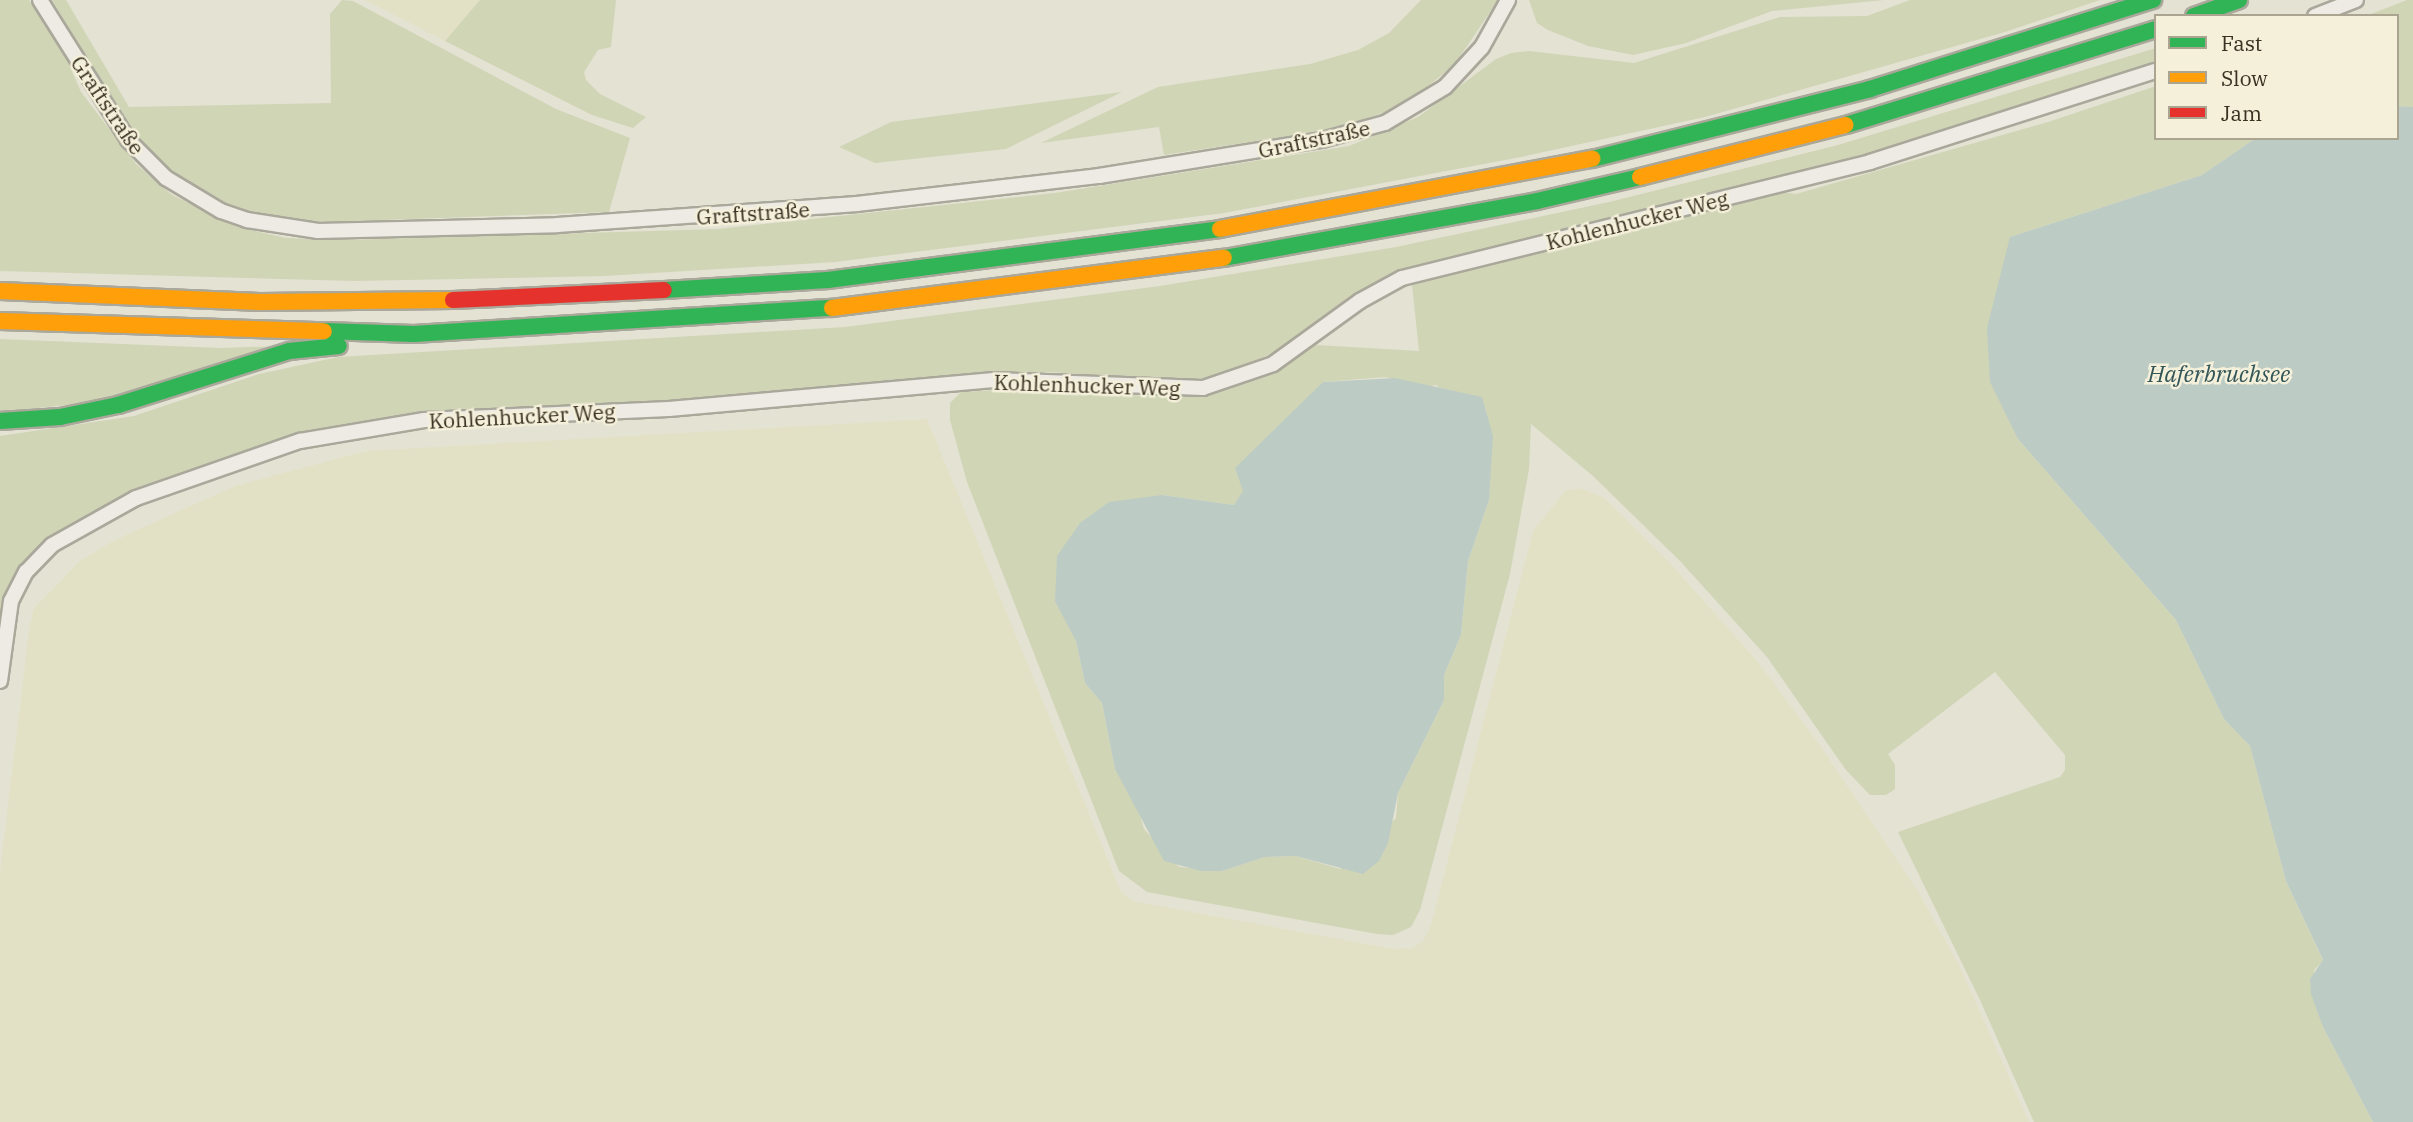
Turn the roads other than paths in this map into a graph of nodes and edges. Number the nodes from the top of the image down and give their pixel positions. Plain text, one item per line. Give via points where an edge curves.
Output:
1 (40, 0) edge
2 (1508, 0) edge
3 (2153, 0) edge
4 (2239, 0) edge
5 (2356, 0) edge
6 (2200, 14) edge
7 (2320, 14) edge
8 (2154, 30) edge
9 (2154, 72) edge
10 (0, 291) edge
11 (0, 321) edge
12 (480, 330) junction
13 (0, 421) edge
14 (0, 681) edge

1 - 2 street, Graftstraße via 128,140 166,178 200,200 247,220 318,231 569,224 845,205 1099,176 1322,141 1385,123 1445,87 1482,47
3 - 10 highway via 1870,89 1541,171 1337,212 1119,246 828,279 531,299 260,302
4 - 6 highway
5 - 7 street
8 - 12 highway via 1888,113 1726,157 1347,238 1164,269 928,298 702,318
9 - 14 street, Kohlenhucker Weg via 1858,165 1402,278 1360,301 1273,364 1203,388 993,380 670,409 413,421 300,441 136,498 52,545 26,572 11,601
11 - 12 highway via 299,332
12 - 13 highway via 289,351 118,405 60,417

